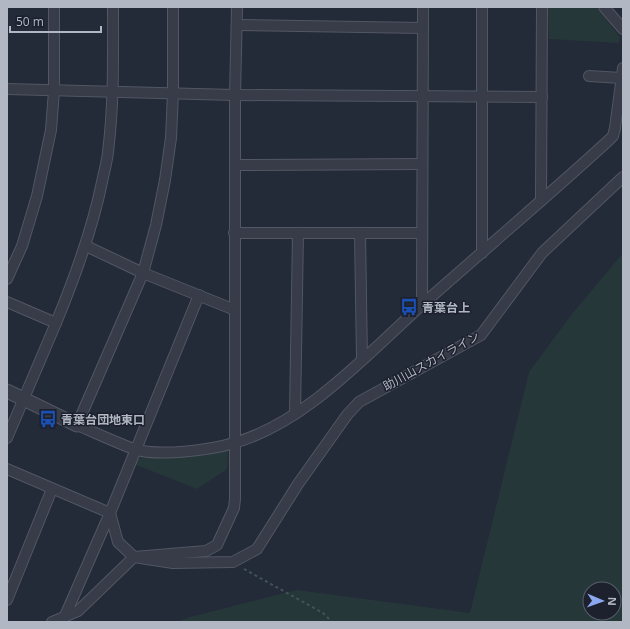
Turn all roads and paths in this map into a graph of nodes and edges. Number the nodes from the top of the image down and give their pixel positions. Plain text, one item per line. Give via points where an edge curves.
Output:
1 (54, 7) edge
2 (113, 7) edge
3 (173, 7) edge
4 (237, 7) edge
5 (423, 7) edge
6 (482, 7) edge
7 (542, 7) edge
8 (604, 7) edge
9 (237, 25) junction
10 (423, 28) junction
11 (623, 29) edge
12 (622, 73) edge
13 (589, 76) dead end
14 (7, 89) edge
15 (54, 91) junction
16 (113, 92) junction
17 (173, 93) junction
18 (234, 95) junction
19 (422, 96) junction
20 (482, 96) junction
21 (542, 97) junction
22 (422, 164) junction
23 (235, 165) junction
24 (623, 177) edge
25 (541, 201) junction
26 (234, 233) junction
27 (298, 233) junction
28 (360, 233) junction
29 (422, 233) junction
30 (86, 246) junction
31 (482, 253) junction
32 (143, 273) junction
33 (7, 279) edge
34 (199, 295) junction
35 (7, 302) edge
36 (422, 305) junction
37 (235, 310) junction
38 (56, 323) junction
39 (362, 359) junction
40 (7, 391) edge
41 (24, 399) junction
42 (295, 414) junction
43 (77, 425) junction
44 (7, 438) edge
45 (235, 442) junction
46 (136, 449) junction
47 (7, 469) edge
48 (52, 489) junction
49 (110, 513) junction
50 (134, 557) junction
51 (233, 562) junction
52 (7, 600) edge
53 (69, 619) edge
54 (52, 622) edge
55 (332, 622) edge

1 - 15 street
2 - 16 street
3 - 17 street
4 - 9 street
5 - 10 street
6 - 20 street
7 - 21 street
8 - 11 street
9 - 10 street
9 - 18 street
10 - 19 street
12 - 13 street
12 - 25 street via 613,136
14 - 15 street
15 - 16 street
15 - 33 street via 50,130 37,196 22,246
16 - 17 street
16 - 30 street via 108,154 97,210
17 - 18 street
17 - 32 street via 165,180
18 - 19 street
18 - 23 street
19 - 20 street
19 - 22 street
20 - 21 street
20 - 31 street
21 - 25 street
22 - 23 street
22 - 29 street
23 - 26 street
24 - 51 street, 助川山スカイライン via 542,253 481,335 359,402 298,484 257,549
25 - 31 street
26 - 27 street
26 - 37 street
27 - 28 street
27 - 42 street
28 - 29 street
28 - 39 street
29 - 36 street
30 - 32 street
30 - 38 street
31 - 36 street
32 - 34 street
32 - 43 street
34 - 37 street
34 - 46 street
35 - 38 street
36 - 39 street
37 - 45 street
38 - 41 street
39 - 42 street
40 - 41 street
41 - 43 street
41 - 44 street
42 - 45 street via 275,426
43 - 46 street
45 - 46 street via 196,450
45 - 50 street via 234,508 217,545 206,551
46 - 49 street
47 - 48 street
48 - 49 street
48 - 52 street
49 - 50 street via 118,542
49 - 53 street
50 - 51 street via 173,563
50 - 53 street
51 - 55 path via 323,613
53 - 54 street

